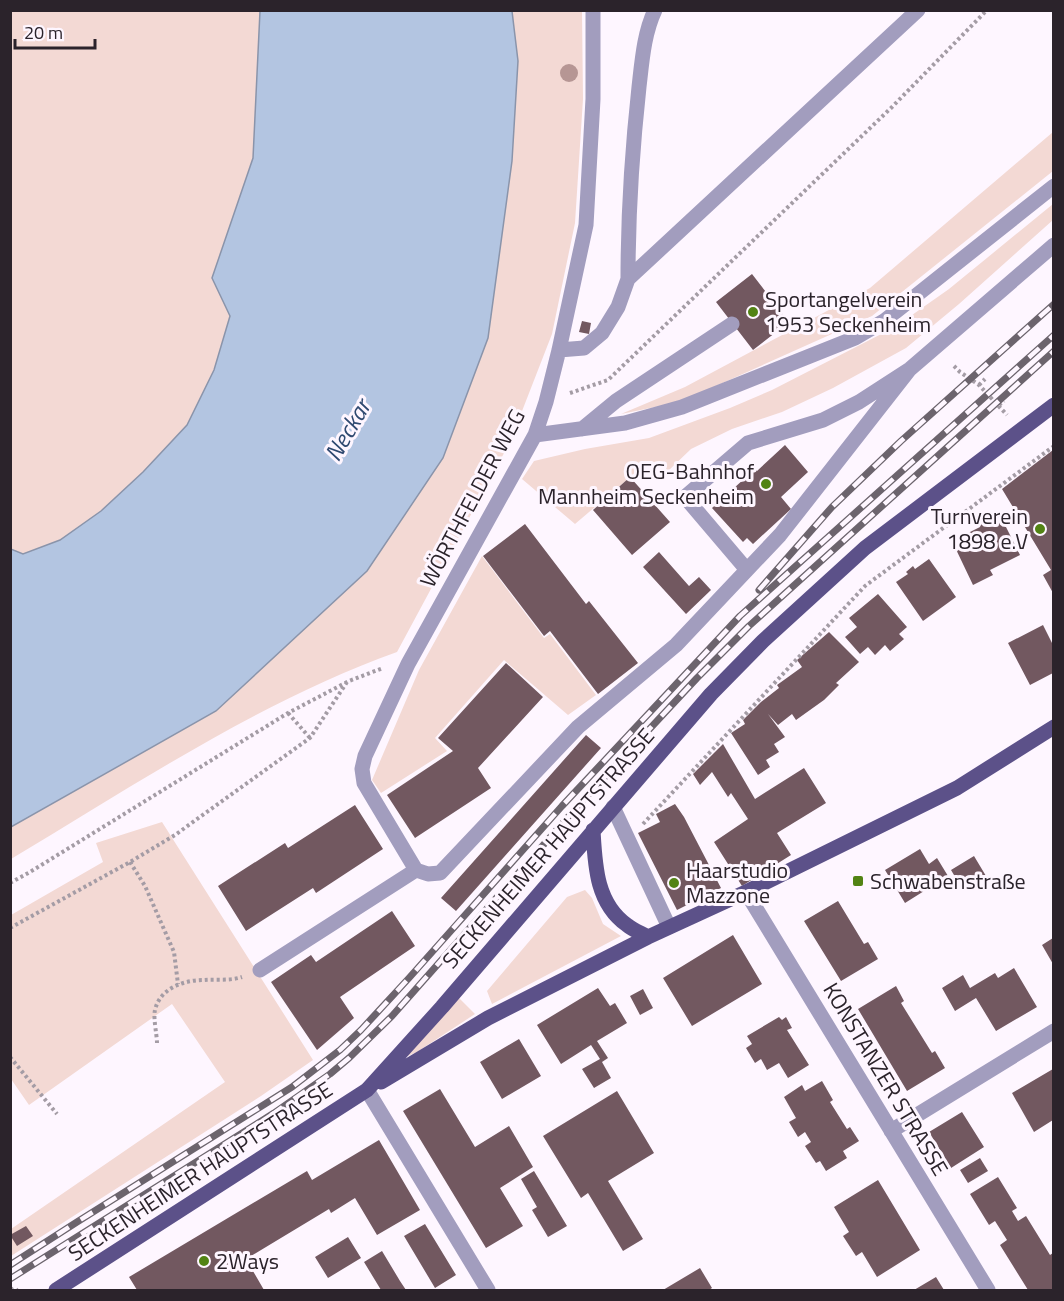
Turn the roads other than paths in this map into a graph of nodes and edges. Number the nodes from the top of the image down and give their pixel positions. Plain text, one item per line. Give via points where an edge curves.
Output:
1 (593, 10) edge
2 (655, 10) edge
3 (918, 10) edge
4 (1053, 186) edge
5 (1053, 245) edge
6 (628, 279) junction
7 (732, 324) dead end
8 (559, 350) junction
9 (910, 369) junction
10 (1053, 405) edge
11 (582, 429) junction
12 (535, 435) junction
13 (747, 570) junction
14 (1053, 727) edge
15 (613, 807) junction
16 (593, 830) junction
17 (416, 870) junction
18 (746, 892) junction
19 (669, 927) junction
20 (648, 937) junction
21 (260, 970) road end
22 (1053, 1032) edge
23 (368, 1090) junction
24 (891, 1131) junction
25 (56, 1290) edge
26 (488, 1290) edge
27 (988, 1290) edge

1 - 8 street, WÖRTHFELDER WEG via 586,225
2 - 6 street via 643,53 635,121
3 - 6 street
4 - 11 street via 884,321 855,338 682,407 625,423
5 - 9 street
6 - 8 street via 618,307 602,333 584,348
7 - 11 street via 616,401
8 - 12 street, WÖRTHFELDER WEG
9 - 13 street via 780,535
9 - 13 street via 860,402 823,420 748,443 685,497
10 - 15 main road, SECKENHEIMER HAUPTSTRASSE via 865,548 780,625 711,694
11 - 12 street
12 - 17 street, WÖRTHFELDER WEG via 408,664 365,756 364,783
13 - 17 street via 676,645 578,727 440,873
14 - 18 main road via 957,788
15 - 16 main road, SECKENHEIMER HAUPTSTRASSE
15 - 19 street
16 - 20 main road via 599,886 610,909
16 - 23 main road, SECKENHEIMER HAUPTSTRASSE
17 - 21 street
18 - 19 main road
18 - 24 street, KONSTANZER STRASSE
19 - 20 main road
20 - 23 main road via 488,1018
22 - 24 street
23 - 25 main road, SECKENHEIMER HAUPTSTRASSE
23 - 26 street
24 - 27 street, KONSTANZER STRASSE

